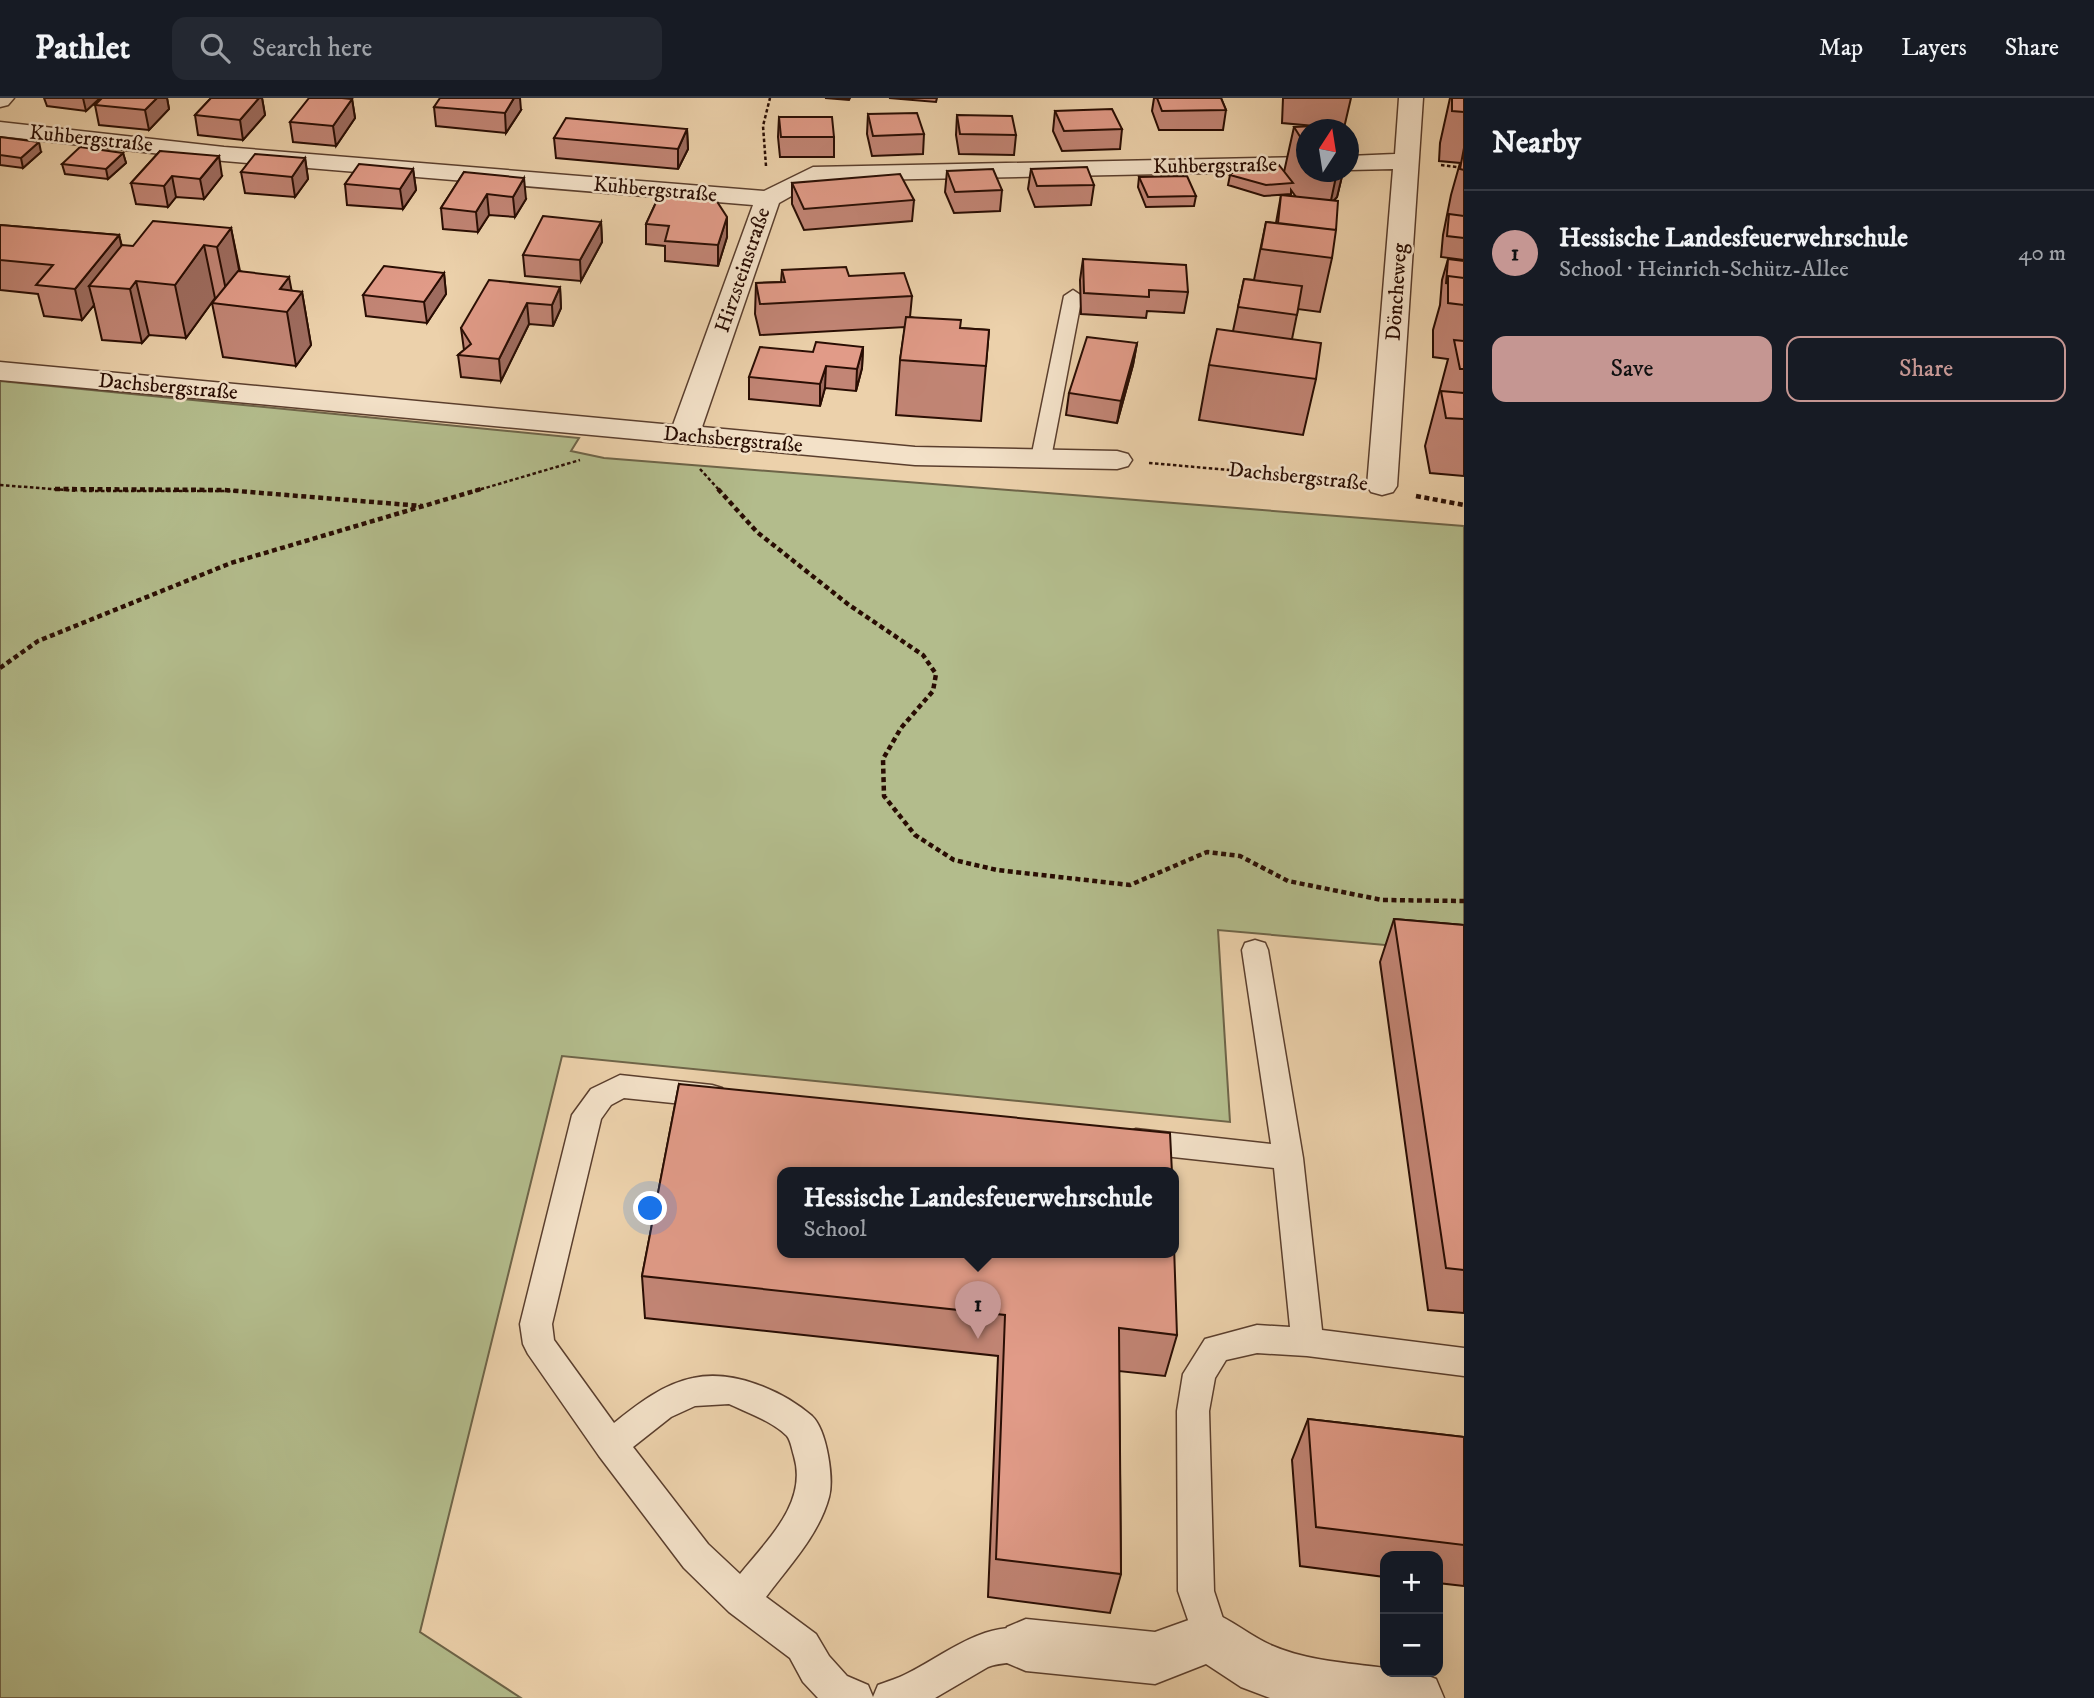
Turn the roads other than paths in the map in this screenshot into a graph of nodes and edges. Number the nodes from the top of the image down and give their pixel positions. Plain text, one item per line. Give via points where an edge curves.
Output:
1 (1411, 98) edge
2 (0, 129) edge
3 (1407, 161) junction
4 (1359, 163) edge
5 (1296, 164) edge
6 (768, 200) junction
7 (1073, 296) dead end
8 (0, 371) edge
9 (684, 436) junction
10 (1041, 458) junction
11 (1117, 460) road end
12 (1382, 486) road end
13 (1255, 950) dead end
14 (745, 1100) edge
15 (1107, 1138) edge
16 (1288, 1157) junction
17 (1307, 1342) junction
18 (1464, 1362) edge
19 (611, 1445) junction
20 (741, 1600) junction
21 (1211, 1637) junction
22 (1026, 1645) joint
23 (855, 1698) edge
24 (891, 1698) edge
25 (1418, 1698) edge

1 - 3 street, Döncheweg
2 - 6 street, Kuhbergstraße via 224,154
3 - 4 street
3 - 12 street, Döncheweg
5 - 6 street, Kuhbergstraße via 813,174
6 - 9 street, Hirzsteinstraße
7 - 10 lane
8 - 9 street, Dachsbergstraße
9 - 10 street, Dachsbergstraße via 915,456
10 - 11 street, Dachsbergstraße
13 - 16 lane
14 - 19 lane via 620,1086 601,1097 587,1115 536,1324 539,1344
15 - 16 lane
16 - 17 lane
17 - 18 lane
17 - 21 lane via 1257,1339 1216,1349 1199,1374 1193,1411 1196,1591
19 - 20 lane via 696,1556
19 - 20 lane via 659,1407 693,1392 731,1390 802,1428 816,1473 812,1498 798,1527
20 - 23 lane via 803,1646 834,1689
21 - 22 street via 1154,1658
21 - 25 street via 1261,1669 1326,1687
22 - 24 lane via 997,1646 976,1654 916,1689

